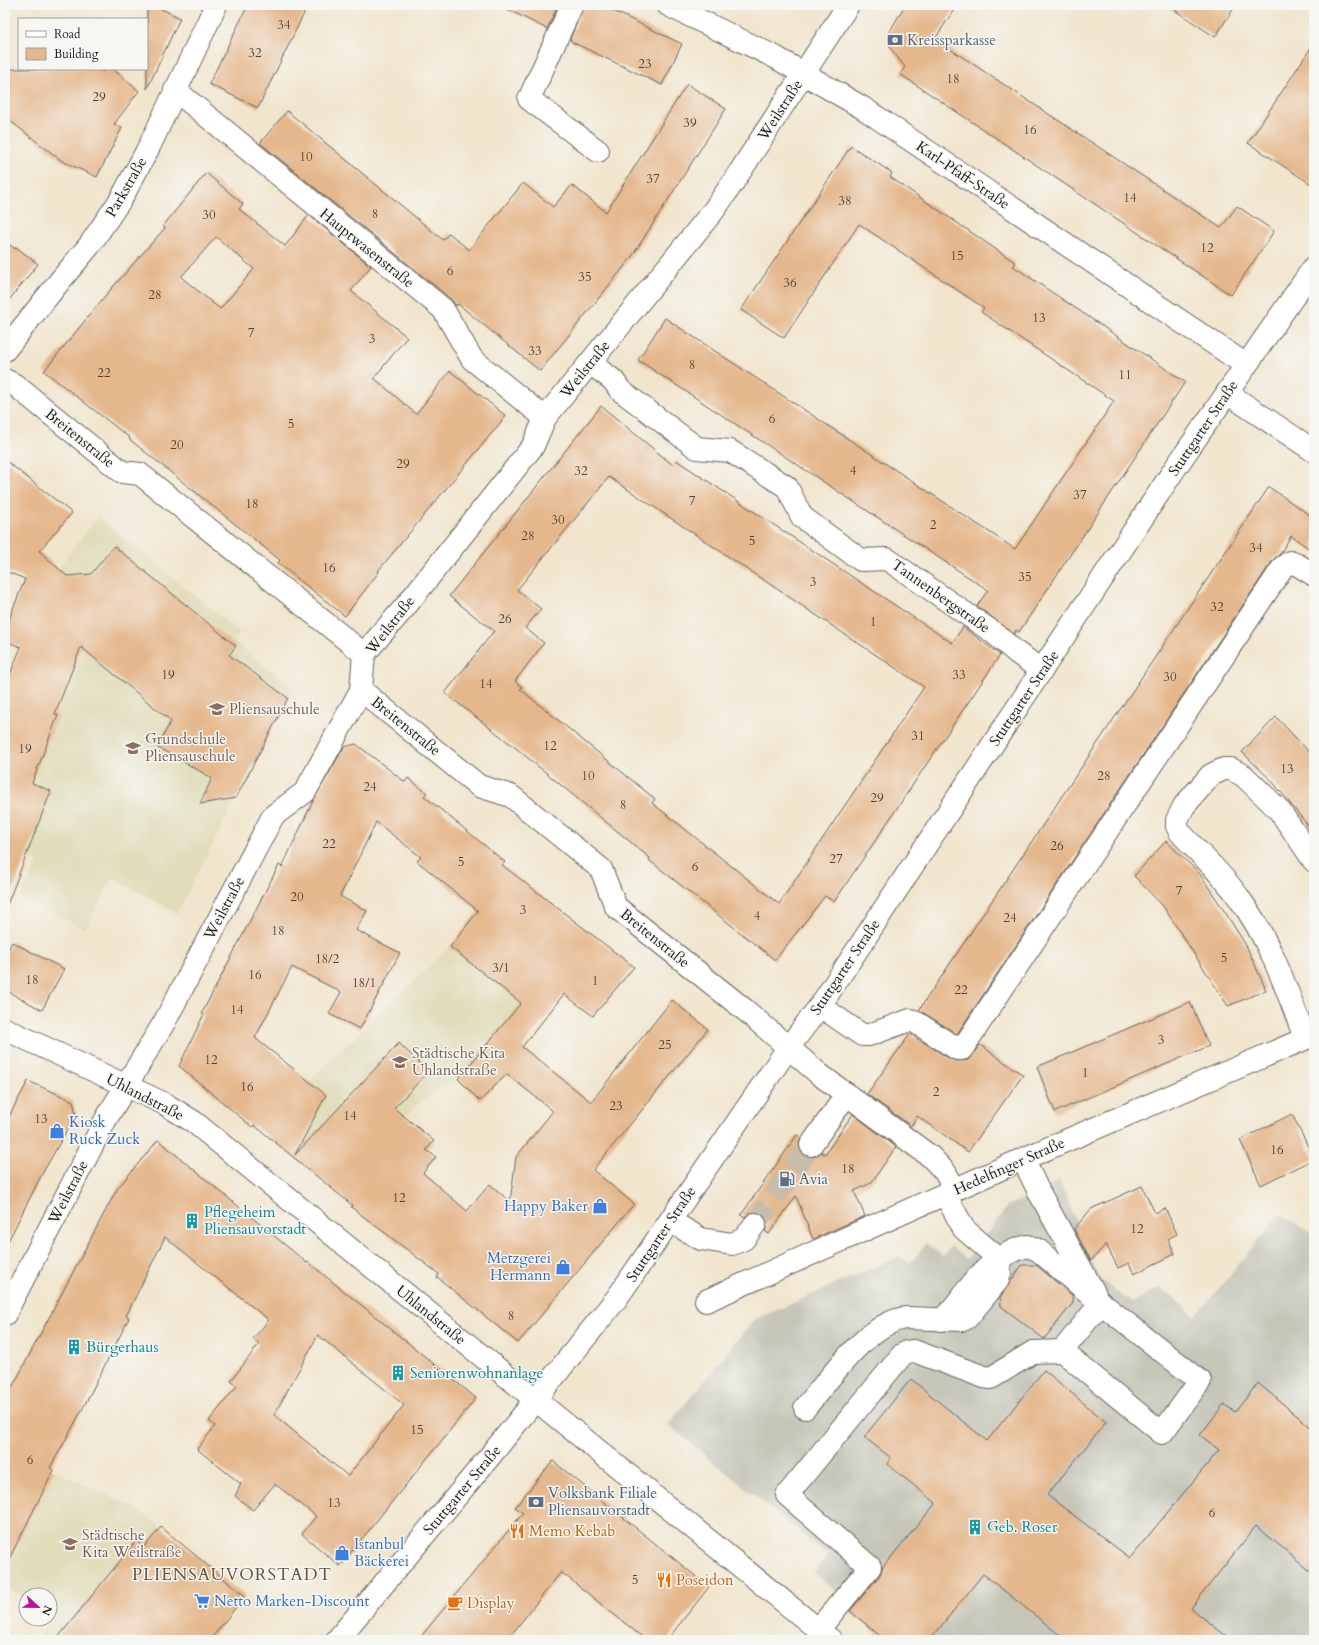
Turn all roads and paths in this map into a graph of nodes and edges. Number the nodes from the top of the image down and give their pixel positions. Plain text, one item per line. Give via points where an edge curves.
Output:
1 (216, 5) edge
2 (572, 5) edge
3 (668, 5) edge
4 (848, 5) edge
5 (804, 72) junction
6 (175, 90) junction
7 (598, 151) dead end
8 (1314, 266) edge
9 (5, 350) edge
10 (590, 363) junction
11 (1246, 365) junction
12 (5, 380) edge
13 (1227, 393) junction
14 (545, 418) junction
15 (1314, 451) edge
16 (1314, 575) edge
17 (364, 654) junction
18 (1042, 670) junction
19 (361, 690) junction
20 (1314, 861) edge
21 (820, 1006) junction
22 (5, 1029) edge
23 (1310, 1036) edge
24 (788, 1048) junction
25 (125, 1085) junction
26 (847, 1094) junction
27 (811, 1145) tunnel mouth
28 (1023, 1159) junction
29 (950, 1192) junction
30 (670, 1221) junction
31 (755, 1224) tunnel mouth
32 (999, 1259) junction
33 (706, 1301) dead end
34 (1101, 1303) junction
35 (5, 1314) edge
36 (1062, 1351) junction
37 (535, 1400) junction
38 (806, 1408) dead end
39 (825, 1635) edge
40 (337, 1640) edge

1 - 6 street, Parkstraße
2 - 7 street via 529,99
3 - 5 street, Karl-Pfaff-Straße
4 - 5 street, Weilstraße
5 - 10 street, Weilstraße via 714,210
5 - 11 street, Karl-Pfaff-Straße via 921,146
6 - 9 street, Parkstraße via 136,172 114,211
6 - 14 street, Hauptwasenstraße via 443,309 472,359
8 - 11 street, Stuttgarter Straße
10 - 14 street, Weilstraße
10 - 18 street, Tannenbergstraße via 613,380 620,390 697,448 726,449 787,487 802,517 861,560 887,559 994,633 1017,654
11 - 13 street, Stuttgarter Straße
12 - 17 street, Breitenstraße via 15,384 122,472 140,474
13 - 15 street
13 - 18 street, Stuttgarter Straße
14 - 17 street, Weilstraße via 534,446 405,607
16 - 21 street via 1294,563 1290,562 1283,567 962,1049 955,1048 910,1020 866,1036
17 - 19 street, Weilstraße
18 - 21 street, Stuttgarter Straße
19 - 24 street, Breitenstraße via 482,788 511,796 601,869 616,907 746,1010
19 - 25 street, Weilstraße via 305,792 275,812 164,1021
20 - 23 street via 1279,810 1244,776 1231,769 1224,769 1211,775 1184,806 1177,820 1180,832 1220,873 1259,928
21 - 24 street, Stuttgarter Straße
22 - 25 street, Uhlandstraße
23 - 28 street, Hedelfinger Straße
24 - 26 street, Breitenstraße
24 - 30 street, Stuttgarter Straße
25 - 35 street, Weilstraße
25 - 37 street, Uhlandstraße via 165,1104 194,1122
26 - 27 street
26 - 29 street, Breitenstraße via 931,1157 946,1172
28 - 29 street, Hedelfinger Straße
28 - 34 street
29 - 32 street, Breitenstraße via 964,1229
29 - 33 street, Hedelfinger Straße
30 - 31 street via 701,1239 732,1244 744,1239
30 - 37 street, Stuttgarter Straße via 617,1298
32 - 34 street via 1023,1247 1033,1247
32 - 38 street via 998,1280 968,1317 963,1320 897,1319 880,1327 863,1342
34 - 36 street
34 - 36 street via 1200,1381 1162,1434
36 - 39 street via 1033,1352 993,1377 987,1378 914,1351 902,1356 787,1495 870,1567
37 - 39 street, Uhlandstraße
37 - 40 street, Stuttgarter Straße

